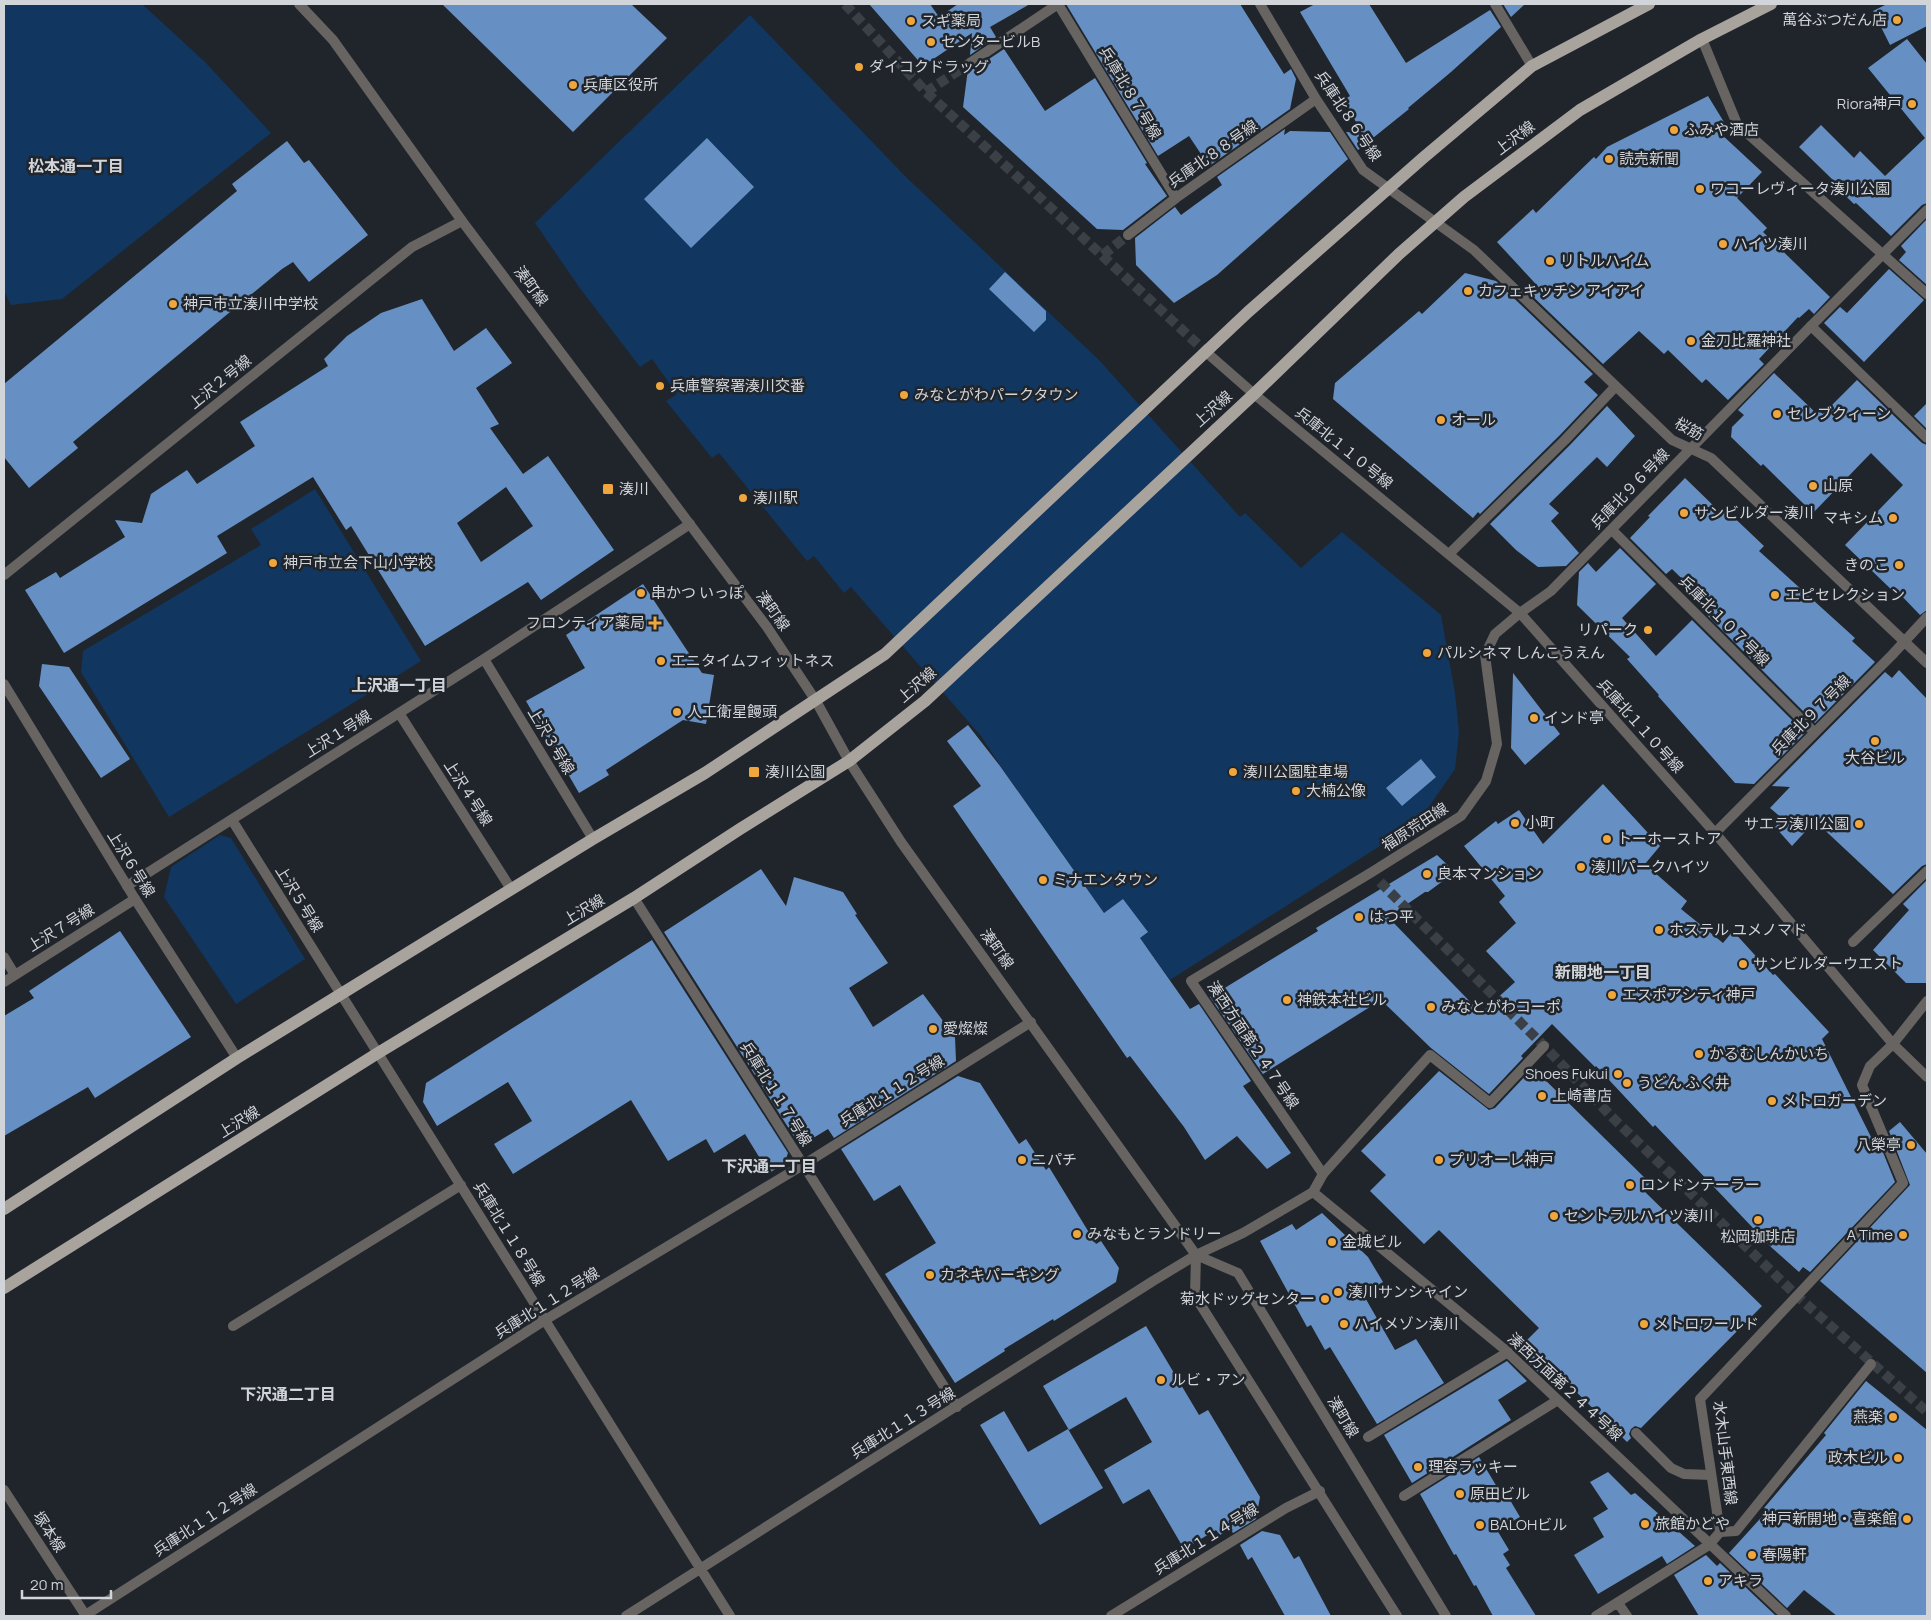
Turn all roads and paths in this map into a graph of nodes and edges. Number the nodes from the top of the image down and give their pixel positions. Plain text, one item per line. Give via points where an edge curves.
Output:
1 (299, 4) edge
2 (1058, 4) edge
3 (1260, 4) edge
4 (1495, 4) edge
5 (1649, 4) edge
6 (1771, 4) edge
7 (1702, 39) junction
8 (970, 63) tunnel mouth
9 (1532, 66) junction
10 (1316, 99) junction
11 (1387, 188) junction
12 (1176, 198) junction
13 (1927, 210) edge
14 (462, 221) junction
15 (1435, 222) junction
16 (1128, 235) tunnel mouth
17 (1883, 253) junction
18 (1927, 294) edge
19 (1811, 326) junction
20 (1206, 352) junction
21 (1615, 387) junction
22 (1254, 394) junction
23 (1927, 438) edge
24 (1691, 448) junction
25 (690, 524) junction
26 (1612, 530) junction
27 (1449, 554) junction
28 (4, 576) edge
29 (1520, 613) junction
30 (1927, 617) edge
31 (1905, 642) junction
32 (484, 659) junction
33 (1927, 663) edge
34 (4, 684) edge
35 (816, 701) junction
36 (399, 713) junction
37 (1814, 732) junction
38 (849, 761) junction
39 (232, 820) junction
40 (1715, 833) junction
41 (593, 839) junction
42 (1927, 870) edge
43 (1372, 872) joint
44 (127, 886) junction
45 (511, 890) junction
46 (634, 898) junction
47 (135, 899) junction
48 (1853, 942) dead end
49 (4, 957) edge
50 (15, 975) junction
51 (4, 982) edge
52 (341, 995) junction
53 (1927, 1001) edge
54 (1031, 1022) junction
55 (1893, 1044) junction
56 (1544, 1046) dead end
57 (378, 1053) junction
58 (237, 1058) junction
59 (1927, 1077) edge
60 (803, 1165) junction
61 (1323, 1174) junction
62 (461, 1186) junction
63 (1313, 1192) junction
64 (4, 1209) edge
65 (1196, 1255) junction
66 (4, 1288) edge
67 (545, 1320) junction
68 (233, 1326) dead end
69 (1508, 1352) junction
70 (1871, 1364) dead end
71 (1558, 1400) junction
72 (957, 1407) junction
73 (1636, 1433) dead end
74 (1368, 1437) dead end
75 (1712, 1474) junction
76 (4, 1490) edge
77 (1320, 1491) junction
78 (1404, 1496) dead end
79 (1720, 1532) junction
80 (1709, 1545) junction
81 (701, 1569) junction
82 (1618, 1602) junction
83 (85, 1616) edge
84 (626, 1616) edge
85 (730, 1616) edge
86 (1110, 1616) edge
87 (1397, 1616) edge
88 (1446, 1616) edge
89 (1596, 1616) edge
90 (1627, 1616) edge
91 (1786, 1616) edge

1 - 14 street, 湊町線 via 333,40
2 - 8 street
2 - 12 street, 兵庫北８７号線
3 - 10 street, 兵庫北８６号線
4 - 9 street
5 - 9 main road
6 - 7 main road, 上沢線
7 - 15 main road, 上沢線 via 1580,110
7 - 17 street via 1737,124
9 - 11 main road
10 - 11 street, 兵庫北８６号線 via 1362,170
10 - 12 street, 兵庫北８８号線
11 - 15 street, 兵庫北８６号線
11 - 20 main road
12 - 16 street, 兵庫北８８号線
13 - 17 street, 兵庫北９６号線
14 - 25 street, 湊町線
14 - 28 street, 上沢２号線 via 412,247
15 - 21 street, 桜筋 via 1474,250
15 - 22 main road, 上沢線
17 - 18 street
17 - 19 street, 兵庫北９６号線
19 - 23 street
19 - 24 street, 兵庫北９６号線
20 - 22 street, 兵庫北１１０号線
20 - 35 main road via 885,654
21 - 24 street, 桜筋 via 1672,440
21 - 27 street
22 - 27 street, 兵庫北１１０号線
22 - 38 main road, 上沢線 via 926,701
24 - 26 street, 兵庫北９６号線
24 - 31 street, 桜筋 via 1711,458
25 - 32 street, 上沢１号線
25 - 35 street, 湊町線 via 767,627
26 - 29 street, 兵庫北９６号線 via 1551,591
26 - 37 street, 兵庫北１０７号線
27 - 29 street, 兵庫北１１０号線
29 - 40 street, 兵庫北１１０号線
29 - 43 street, 福原荒田線 via 1495,634 1485,655 1497,744 1486,781 1461,816
30 - 31 street, 兵庫北９７号線
31 - 33 street, 桜筋
31 - 37 street, 兵庫北９７号線
32 - 36 street, 上沢１号線
32 - 41 street, 上沢３号線
34 - 44 street, 上沢６号線
35 - 38 street, 湊町線
35 - 41 main road via 705,773
36 - 39 street, 上沢１号線
36 - 45 street, 上沢４号線
37 - 40 street, 兵庫北９７号線
38 - 46 main road, 上沢線
38 - 54 street, 湊町線 via 901,842
39 - 44 street, 上沢１号線
39 - 52 street, 上沢５号線
40 - 55 street, 兵庫北１１０号線
41 - 45 main road
42 - 48 street
43 - 61 street, 湊西方面第２４７号線 via 1191,981
44 - 47 street, 上沢６号線
45 - 52 main road
46 - 57 main road, 上沢線
46 - 60 street, 兵庫北１１７号線
47 - 50 street, 上沢７号線
47 - 58 street, 上沢６号線
49 - 50 street
50 - 51 street, 上沢７号線
52 - 57 street, 兵庫北１１８号線
52 - 58 main road
53 - 55 street
54 - 60 street, 兵庫北１１２号線
54 - 65 street, 湊町線
55 - 59 street, 兵庫北１１０号線
55 - 75 street, 水木山手東西線 via 1870,1066 1862,1085 1903,1183 1700,1399
56 - 61 street via 1490,1103 1430,1055
57 - 62 street, 兵庫北１１８号線
57 - 66 main road, 上沢線
58 - 64 main road
60 - 67 street, 兵庫北１１２号線
60 - 72 street, 兵庫北１１７号線
61 - 63 street
62 - 67 street, 兵庫北１１８号線
62 - 68 street
63 - 65 street via 1243,1233
63 - 69 street, 湊西方面第２４４号線
65 - 72 street, 兵庫北１１３号線
65 - 77 street via 1195,1296
65 - 88 street, 湊町線 via 1238,1273
67 - 81 street, 兵庫北１１８号線
67 - 83 street, 兵庫北１１２号線
69 - 71 street, 湊西方面第２４４号線
69 - 74 street
70 - 79 street via 1736,1531
71 - 78 street
71 - 80 street, 湊西方面第２４４号線
72 - 81 street, 兵庫北１１３号線
73 - 75 street via 1671,1468 1684,1474
75 - 79 street, 水木山手東西線
76 - 83 street, 塚本線
77 - 86 street, 兵庫北１１４号線 via 1286,1508
77 - 87 street
79 - 80 street
80 - 82 street
80 - 91 street, 湊西方面第２４４号線
81 - 84 street, 兵庫北１１３号線
81 - 85 street, 兵庫北１１８号線
82 - 89 street
82 - 90 street

